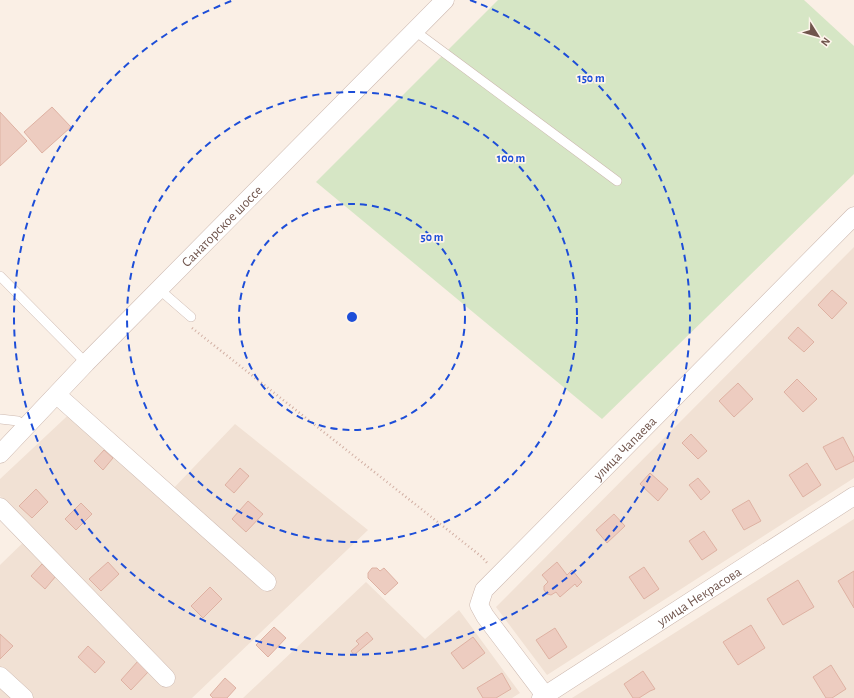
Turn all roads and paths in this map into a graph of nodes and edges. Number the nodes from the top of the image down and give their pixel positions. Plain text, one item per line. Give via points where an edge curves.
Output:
1 (446, 0) edge
2 (416, 31) junction
3 (617, 181) dead end
4 (854, 216) edge
5 (0, 276) edge
6 (160, 290) junction
7 (181, 308) junction
8 (192, 317) dead end
9 (86, 363) junction
10 (57, 395) junction
11 (0, 419) edge
12 (26, 427) junction
13 (0, 454) edge
14 (854, 496) edge
15 (0, 507) edge
16 (498, 576) junction
17 (267, 582) dead end
18 (0, 676) edge
19 (166, 678) dead end
20 (544, 697) edge
21 (24, 698) edge

1 - 2 street, Санаторское шоссе
2 - 3 lane
2 - 6 street, Санаторское шоссе
4 - 16 street, улица Чапаева
5 - 9 lane
6 - 7 lane
6 - 9 street, Санаторское шоссе
7 - 8 lane
7 - 16 path via 184,322 482,557
9 - 10 street, Санаторское шоссе
10 - 12 street, Санаторское шоссе
10 - 17 street
11 - 12 lane via 18,422
12 - 13 street, Санаторское шоссе
14 - 20 street, улица Некрасова
15 - 19 street
16 - 20 street, улица Чапаева via 484,590 479,605
18 - 21 street

